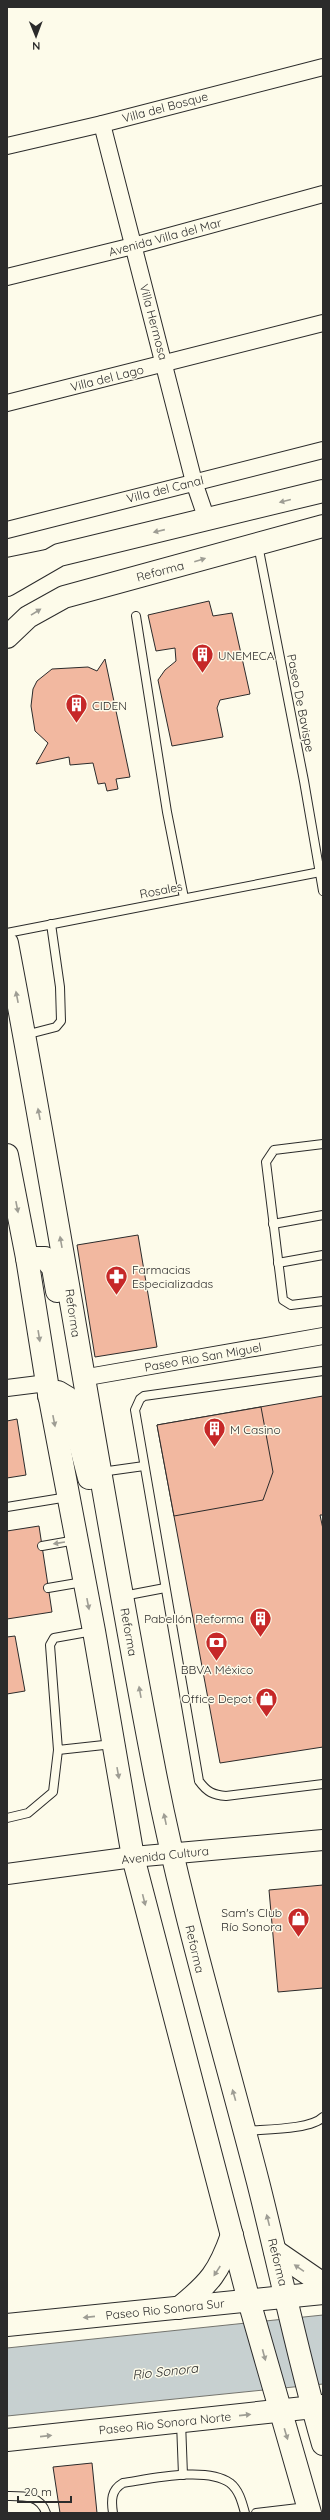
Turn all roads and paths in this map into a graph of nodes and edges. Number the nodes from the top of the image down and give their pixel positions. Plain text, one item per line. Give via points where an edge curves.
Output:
1 (323, 67) edge
2 (102, 124) junction
3 (7, 146) edge
4 (323, 194) edge
5 (133, 246) junction
6 (7, 277) edge
7 (323, 323) edge
8 (164, 363) junction
9 (7, 403) edge
10 (323, 450) edge
11 (194, 482) junction
12 (315, 493) edge
13 (207, 520) junction
14 (320, 527) edge
15 (7, 530) edge
16 (257, 542) junction
17 (59, 555) junction
18 (7, 566) edge
19 (7, 585) edge
20 (136, 616) dead end
21 (7, 637) edge
22 (320, 872) junction
23 (323, 891) edge
24 (184, 898) junction
25 (51, 924) junction
26 (7, 933) edge
27 (7, 943) edge
28 (24, 1035) junction
29 (323, 1144) edge
30 (7, 1158) edge
31 (323, 1215) edge
32 (273, 1224) junction
33 (323, 1255) edge
34 (27, 1258) junction
35 (278, 1263) junction
36 (323, 1301) edge
37 (323, 1336) edge
38 (79, 1356) junction
39 (323, 1371) edge
40 (82, 1378) junction
41 (7, 1388) edge
42 (48, 1389) junction
43 (144, 1466) junction
44 (101, 1472) junction
45 (104, 1493) junction
46 (69, 1497) junction
47 (7, 1507) edge
48 (77, 1540) junction
49 (42, 1546) dead end
50 (84, 1582) junction
51 (48, 1588) dead end
52 (164, 1588) junction
53 (123, 1596) junction
54 (94, 1631) junction
55 (114, 1744) junction
56 (58, 1750) junction
57 (323, 1784) edge
58 (7, 1818) edge
59 (323, 1840) edge
60 (172, 1853) junction
61 (133, 1857) junction
62 (7, 1874) edge
63 (323, 2117) edge
64 (244, 2131) junction
65 (232, 2235) junction
66 (275, 2251) junction
67 (323, 2284) edge
68 (323, 2293) edge
69 (288, 2305) junction
70 (179, 2308) junction
71 (251, 2309) junction
72 (7, 2325) edge
73 (315, 2402) edge
74 (277, 2404) junction
75 (181, 2421) junction
76 (7, 2440) edge
77 (323, 2444) edge
78 (183, 2475) junction
79 (7, 2496) edge
80 (309, 2510) edge
81 (46, 2513) edge
82 (113, 2513) edge
83 (245, 2513) edge
84 (256, 2513) edge

1 - 2 street, Villa del Bosque
2 - 3 street, Villa del Bosque
2 - 5 street, Villa Hermosa
4 - 5 street, Avenida Villa del Mar
5 - 6 street, Avenida Villa del Mar
5 - 8 street, Villa Hermosa
7 - 8 street, Villa del Lago
8 - 9 street, Villa del Lago
8 - 11 street, Villa Hermosa
10 - 11 street, Villa del Canal
11 - 13 street, Villa Hermosa
11 - 15 street, Villa del Canal
12 -> 13 main road
12 - 14 main road
13 -> 17 main road
14 - 16 main road, Reforma
21 -> 16 main road, Reforma via 28,617 64,597
16 - 22 lane, Paseo De Bavispe
17 - 18 street
17 - 19 main road
20 - 24 lane via 167,812
22 - 23 lane, Paseo De Bavispe
22 - 24 lane, Rosales
24 - 25 lane, Rosales
25 - 26 lane, Rosales
25 - 28 lane via 60,987 61,1021 56,1027
28 -> 27 main road, Reforma
38 -> 28 main road, Reforma
29 - 32 lane via 274,1150 270,1153 266,1162
30 -> 34 main road
31 - 32 lane
32 - 35 lane
33 - 35 lane
34 - 38 main road via 40,1257 50,1262 69,1336
34 -> 42 main road
35 - 36 lane via 283,1300 286,1304
37 - 40 street, Paseo Rio San Miguel
38 - 40 main road, Reforma
39 - 43 lane via 144,1396 135,1410
40 - 44 main road, Reforma
41 - 42 street
42 - 45 main road via 68,1398 87,1476
42 -> 46 main road
43 - 44 lane
43 - 52 lane
44 - 45 main road, Reforma
45 - 53 main road, Reforma
46 - 47 lane
46 - 48 main road
48 -> 49 lane
48 - 50 main road
50 - 51 lane
50 -> 54 main road
52 - 53 lane
52 - 57 lane via 199,1781 205,1790 215,1795 226,1796
60 -> 53 main road, Reforma
54 - 55 main road
54 - 56 lane via 54,1638 50,1645
55 - 56 lane
55 -> 61 main road
56 - 58 lane via 53,1792 28,1813
59 - 60 street, Avenida Cultura
60 - 61 street, Avenida Cultura
64 -> 60 main road, Reforma via 200,1972
61 - 62 street, Avenida Cultura
61 -> 65 main road
63 - 64 lane via 319,2122 305,2125
66 -> 64 main road, Reforma
65 -> 70 main road via 218,2271 197,2294
65 - 71 main road
67 -> 66 main road
66 - 69 main road, Reforma
68 - 69 main road, Paseo Rio Sonora Sur
69 - 71 main road, Paseo Rio Sonora Sur
69 - 73 main road, Reforma
70 - 71 main road, Paseo Rio Sonora Sur
70 -> 72 main road, Paseo Rio Sonora Sur
71 -> 74 main road
73 - 74 main road, Paseo Rio Sonora Norte
73 - 77 main road, Reforma
75 -> 74 main road, Paseo Rio Sonora Norte
74 -> 80 main road
76 -> 75 main road, Paseo Rio Sonora Norte
75 - 78 lane
78 - 82 lane via 123,2483 112,2493
78 - 83 lane via 214,2476 230,2483 239,2494
79 - 81 lane via 27,2496 36,2499 44,2505
80 - 84 lane

